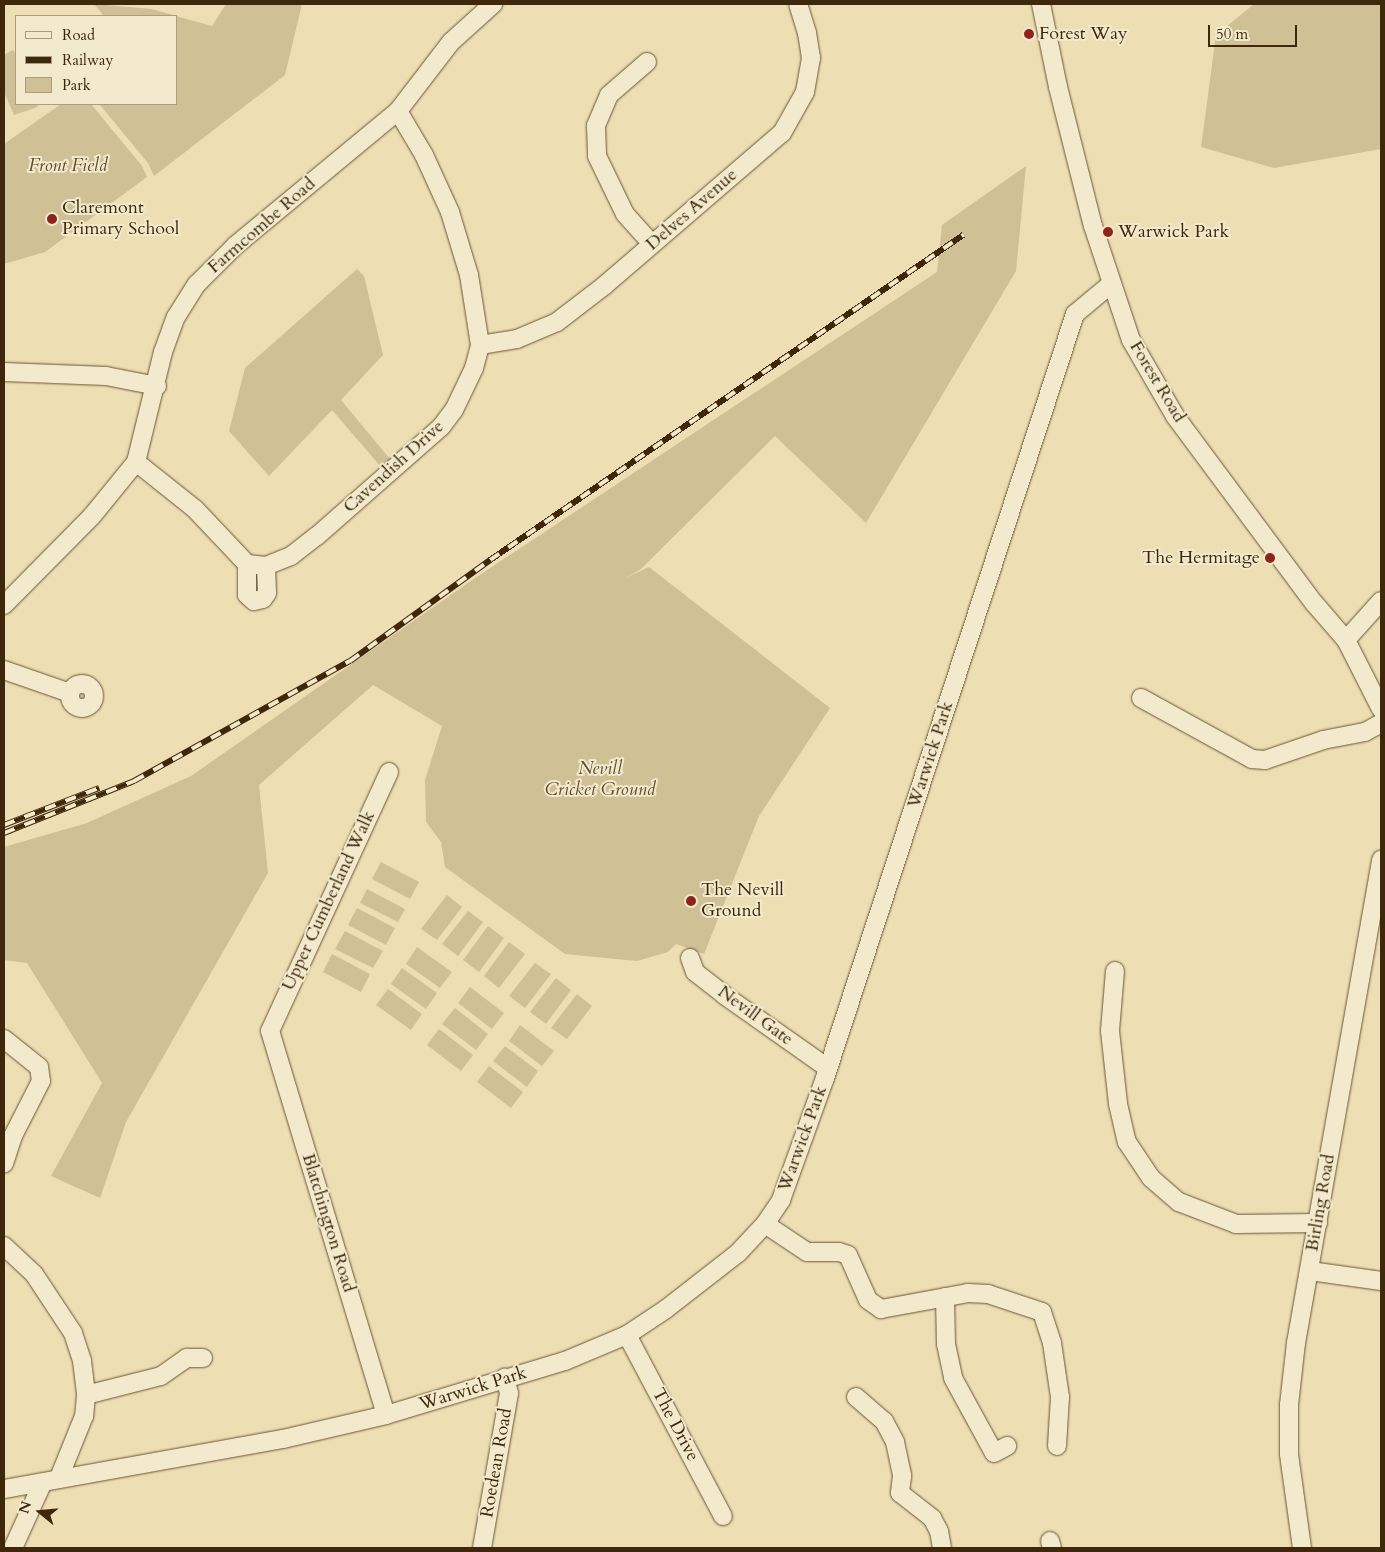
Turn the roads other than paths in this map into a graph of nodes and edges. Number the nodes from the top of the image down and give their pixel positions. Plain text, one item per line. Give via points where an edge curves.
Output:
1 (493, 4) edge
2 (798, 4) edge
3 (1041, 4) edge
4 (647, 62) dead end
5 (398, 111) junction
6 (652, 244) junction
7 (1111, 284) junction
8 (480, 345) junction
9 (4, 372) edge
10 (157, 386) junction
11 (136, 462) junction
12 (247, 564) junction
13 (266, 566) junction
14 (1381, 601) edge
15 (4, 604) edge
16 (1346, 640) junction
17 (4, 670) edge
18 (70, 693) dead end
19 (1140, 698) dead end
20 (1381, 709) edge
21 (1381, 723) edge
22 (389, 772) dead end
23 (1381, 859) edge
24 (690, 958) dead end
25 (1115, 971) dead end
26 (270, 1031) joint
27 (4, 1039) edge
28 (828, 1068) junction
29 (4, 1164) edge
30 (1318, 1223) junction
31 (765, 1224) junction
32 (4, 1246) edge
33 (1310, 1271) junction
34 (1381, 1281) edge
35 (945, 1297) junction
36 (627, 1335) junction
37 (203, 1358) dead end
38 (505, 1378) junction
39 (86, 1395) junction
40 (856, 1396) dead end
41 (386, 1416) junction
42 (1007, 1446) dead end
43 (1056, 1446) dead end
44 (51, 1480) junction
45 (4, 1489) edge
46 (723, 1516) dead end
47 (13, 1548) edge
48 (482, 1548) edge
49 (942, 1548) edge
50 (1302, 1548) edge

1 - 5 street, Farmcombe Road via 451,42
2 - 6 street, Delves Avenue via 811,58 805,92 798,109 782,134
3 - 7 street, Forest Road via 1070,138
4 - 6 street via 609,95 596,126 597,156 625,214
5 - 8 street, Cavendish Drive via 424,155 450,212 470,275
5 - 10 street, Farmcombe Road via 236,245 197,284 176,317 163,352
6 - 8 street, Delves Avenue via 557,322 517,339
7 - 16 street, Forest Road via 1130,340 1175,416 1314,603
7 - 28 street, Warwick Park via 1075,314
8 - 13 street, Cavendish Drive via 466,388 441,427 318,536 291,556
9 - 10 street via 106,376
10 - 11 street, Farmcombe Road
11 - 12 street via 195,509
11 - 15 street, Farmcombe Road via 92,516
12 - 13 street, Cavendish Drive
12 - 13 street via 247,595 254,601 267,593
14 - 16 street
16 - 20 street, Forest Road
17 - 18 street
19 - 21 street via 1252,759 1265,760 1323,740 1365,732
22 - 26 street, Upper Cumberland Walk
23 - 30 street, Birling Road
24 - 28 street, Nevill Gate via 695,972
25 - 30 street via 1110,1031 1118,1104 1127,1142 1151,1178 1179,1202 1228,1222 1256,1226
26 - 41 street, Blatchington Road
27 - 29 street via 39,1067 42,1081 13,1136
28 - 31 street, Warwick Park via 781,1200
30 - 33 street, Birling Road
31 - 35 street via 808,1252 848,1255 868,1300 881,1309
31 - 36 street, Warwick Park via 738,1253
32 - 39 street via 34,1274 73,1333 82,1361
33 - 34 street
33 - 50 street, Birling Road via 1289,1406 1289,1454
35 - 42 street via 946,1344 953,1378 994,1452
35 - 43 street via 988,1294 1047,1308 1060,1397
36 - 38 street, Warwick Park via 565,1361
36 - 46 street, The Drive
37 - 39 street via 187,1358 161,1376
38 - 41 street, Warwick Park
38 - 48 street, Roedean Road via 509,1394
39 - 44 street via 79,1435
40 - 49 street via 888,1428 896,1442 902,1476 900,1493 932,1518 939,1531
41 - 44 street, Warwick Park via 283,1439
44 - 45 street, Warwick Park
44 - 47 street

